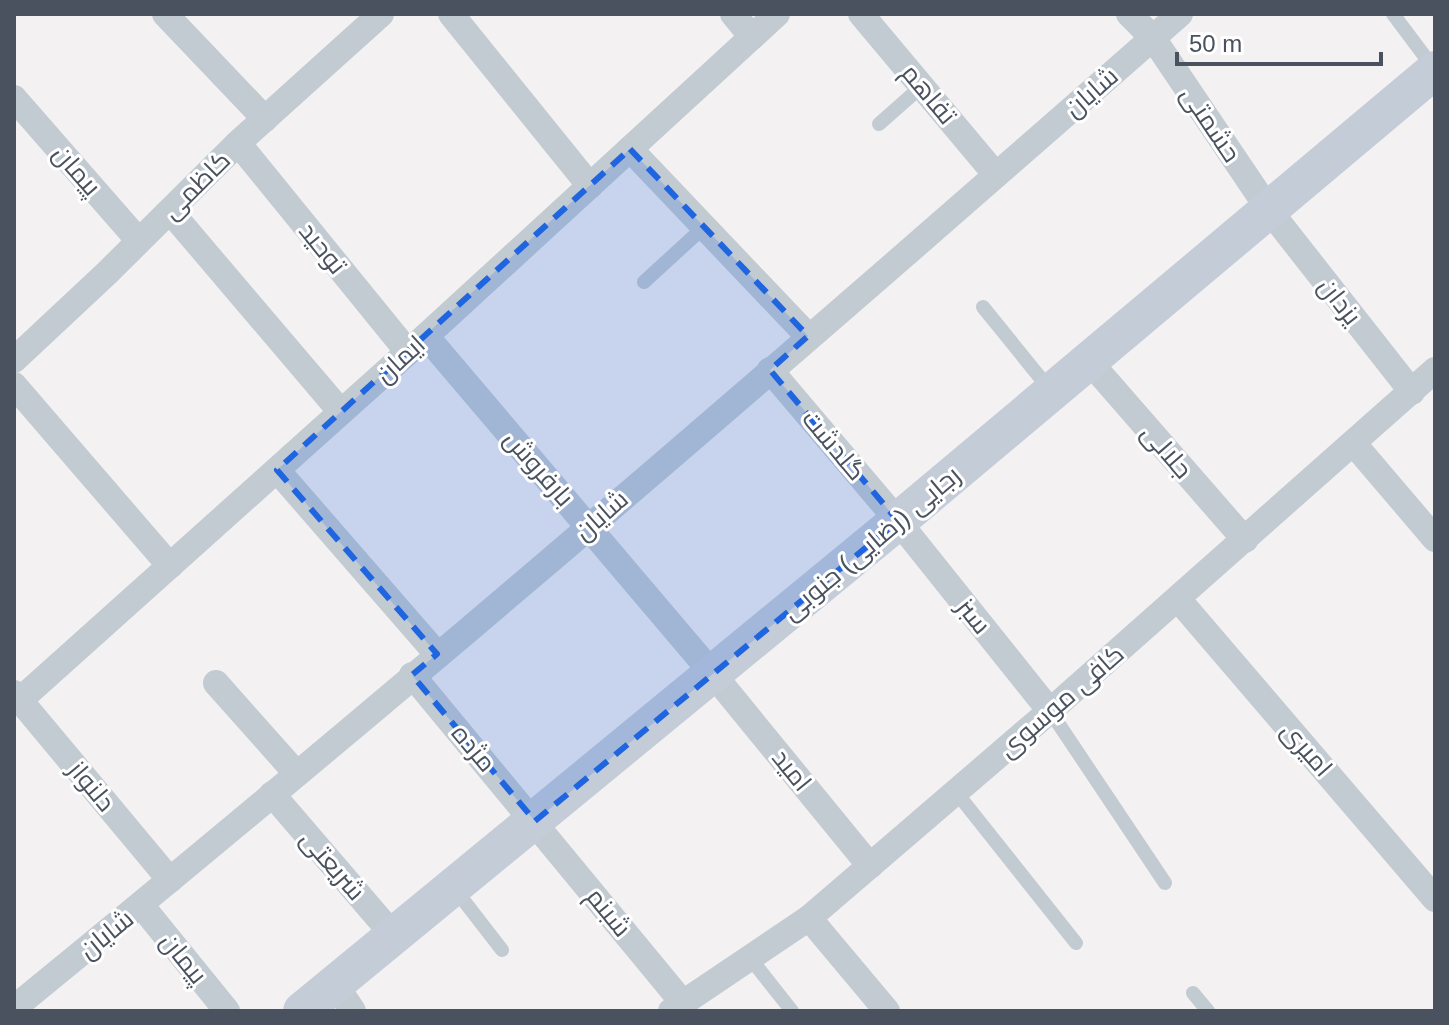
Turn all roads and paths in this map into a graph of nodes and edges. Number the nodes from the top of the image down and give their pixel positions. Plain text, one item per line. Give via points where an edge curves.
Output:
1 (165, 14) edge
2 (381, 14) edge
3 (451, 14) edge
4 (733, 14) edge
5 (777, 14) edge
6 (861, 14) edge
7 (1129, 14) edge
8 (1180, 14) edge
9 (1393, 14) edge
10 (752, 37) junction
11 (1153, 38) junction
12 (1435, 70) edge
13 (922, 86) junction
14 (14, 98) edge
15 (265, 119) junction
16 (879, 124) dead end
17 (238, 143) junction
18 (630, 149) junction
19 (996, 175) junction
20 (590, 186) junction
21 (1269, 210) junction
22 (170, 211) junction
23 (704, 227) junction
24 (139, 241) junction
25 (644, 282) dead end
26 (983, 307) dead end
27 (808, 336) junction
28 (417, 344) junction
29 (14, 360) edge
30 (1089, 361) junction
31 (770, 370) junction
32 (1435, 370) edge
33 (14, 385) edge
34 (1051, 392) junction
35 (1412, 392) junction
36 (341, 412) junction
37 (1354, 444) junction
38 (277, 470) junction
39 (898, 521) junction
40 (589, 526) junction
41 (1435, 539) edge
42 (1245, 540) junction
43 (170, 566) junction
44 (1178, 599) junction
45 (437, 654) junction
46 (713, 674) junction
47 (412, 675) junction
48 (216, 683) dead end
49 (17, 696) edge
50 (1050, 711) junction
51 (296, 773) junction
52 (956, 792) junction
53 (272, 794) junction
54 (535, 821) junction
55 (870, 866) junction
56 (170, 880) junction
57 (1165, 883) dead end
58 (454, 888) junction
59 (1435, 899) edge
60 (141, 905) junction
61 (809, 918) junction
62 (394, 936) junction
63 (1076, 943) dead end
64 (502, 950) dead end
65 (750, 958) junction
66 (1193, 993) dead end
67 (344, 998) edge
68 (677, 1007) edge
69 (14, 1008) edge
70 (227, 1011) edge
71 (302, 1011) edge
72 (792, 1011) edge
73 (887, 1011) edge
74 (1208, 1011) edge

1 - 15 street
2 - 15 street, کاظمی
3 - 20 street
4 - 10 street
5 - 10 street, ایمان
6 - 13 street, تفاهم
7 - 11 street, حشمتی
8 - 11 street, شایان
9 - 12 lane
10 - 18 street, ایمان
11 - 19 street, شایان
11 - 21 street, حشمتی
12 - 21 street, رجایی (رضایی) جنوبی
13 - 16 lane
13 - 19 street, تفاهم
14 - 24 street, پیمان
15 - 17 street, کاظمی
17 - 22 street, کاظمی
17 - 28 street, توحید
18 - 20 street, ایمان
18 - 23 street
19 - 27 street, شایان
20 - 28 street, ایمان
21 - 30 street, رجایی (رضایی) جنوبی
21 - 35 street, یزدان
22 - 24 street, کاظمی
22 - 36 street
23 - 25 lane
23 - 27 street
24 - 29 street, کاظمی
26 - 34 lane
27 - 31 street, شایان
28 - 36 street, ایمان
28 - 40 street, بارفروش
30 - 34 street, رجایی (رضایی) جنوبی
30 - 42 street, جلالی
31 - 39 street, گلدشت
31 - 40 street, شایان
32 - 35 street, کافی موسوی
33 - 43 street
34 - 39 street, رجایی (رضایی) جنوبی
35 - 37 street, کافی موسوی
36 - 38 street, ایمان
37 - 41 street
37 - 42 street, کافی موسوی
38 - 43 street, ایمان
38 - 45 street
39 - 46 street, رجایی (رضایی) جنوبی
39 - 50 street, سبز
40 - 45 street, شایان
40 - 46 street, بارفروش
42 - 44 street, کافی موسوی
43 - 49 street, ایمان
44 - 50 street, کافی موسوی
44 - 59 street, امیری
45 - 47 street, شایان
46 - 54 street, رجایی (رضایی) جنوبی
46 - 55 street, امید
47 - 51 street, شایان
47 - 54 street, مژده
48 - 51 street
49 - 56 street, دلنواز
50 - 52 street, کافی موسوی
50 - 57 lane
51 - 53 street, شایان
52 - 55 street, کافی موسوی
52 - 63 lane
53 - 56 street, شایان
53 - 62 street, شریعتی
54 - 58 street, رجایی (رضایی) جنوبی
54 - 68 street, شبنم
55 - 61 street, کافی موسوی
56 - 60 street, شایان
58 - 62 street, رجایی (رضایی) جنوبی
58 - 64 lane
60 - 69 street, شایان
60 - 70 street, پیمان
61 - 65 street, کافی موسوی
61 - 73 street
62 - 67 street, رجایی (رضایی) جنوبی
65 - 68 street, کافی موسوی
65 - 72 lane
66 - 74 lane
67 - 71 street, رجایی (رضایی) جنوبی

